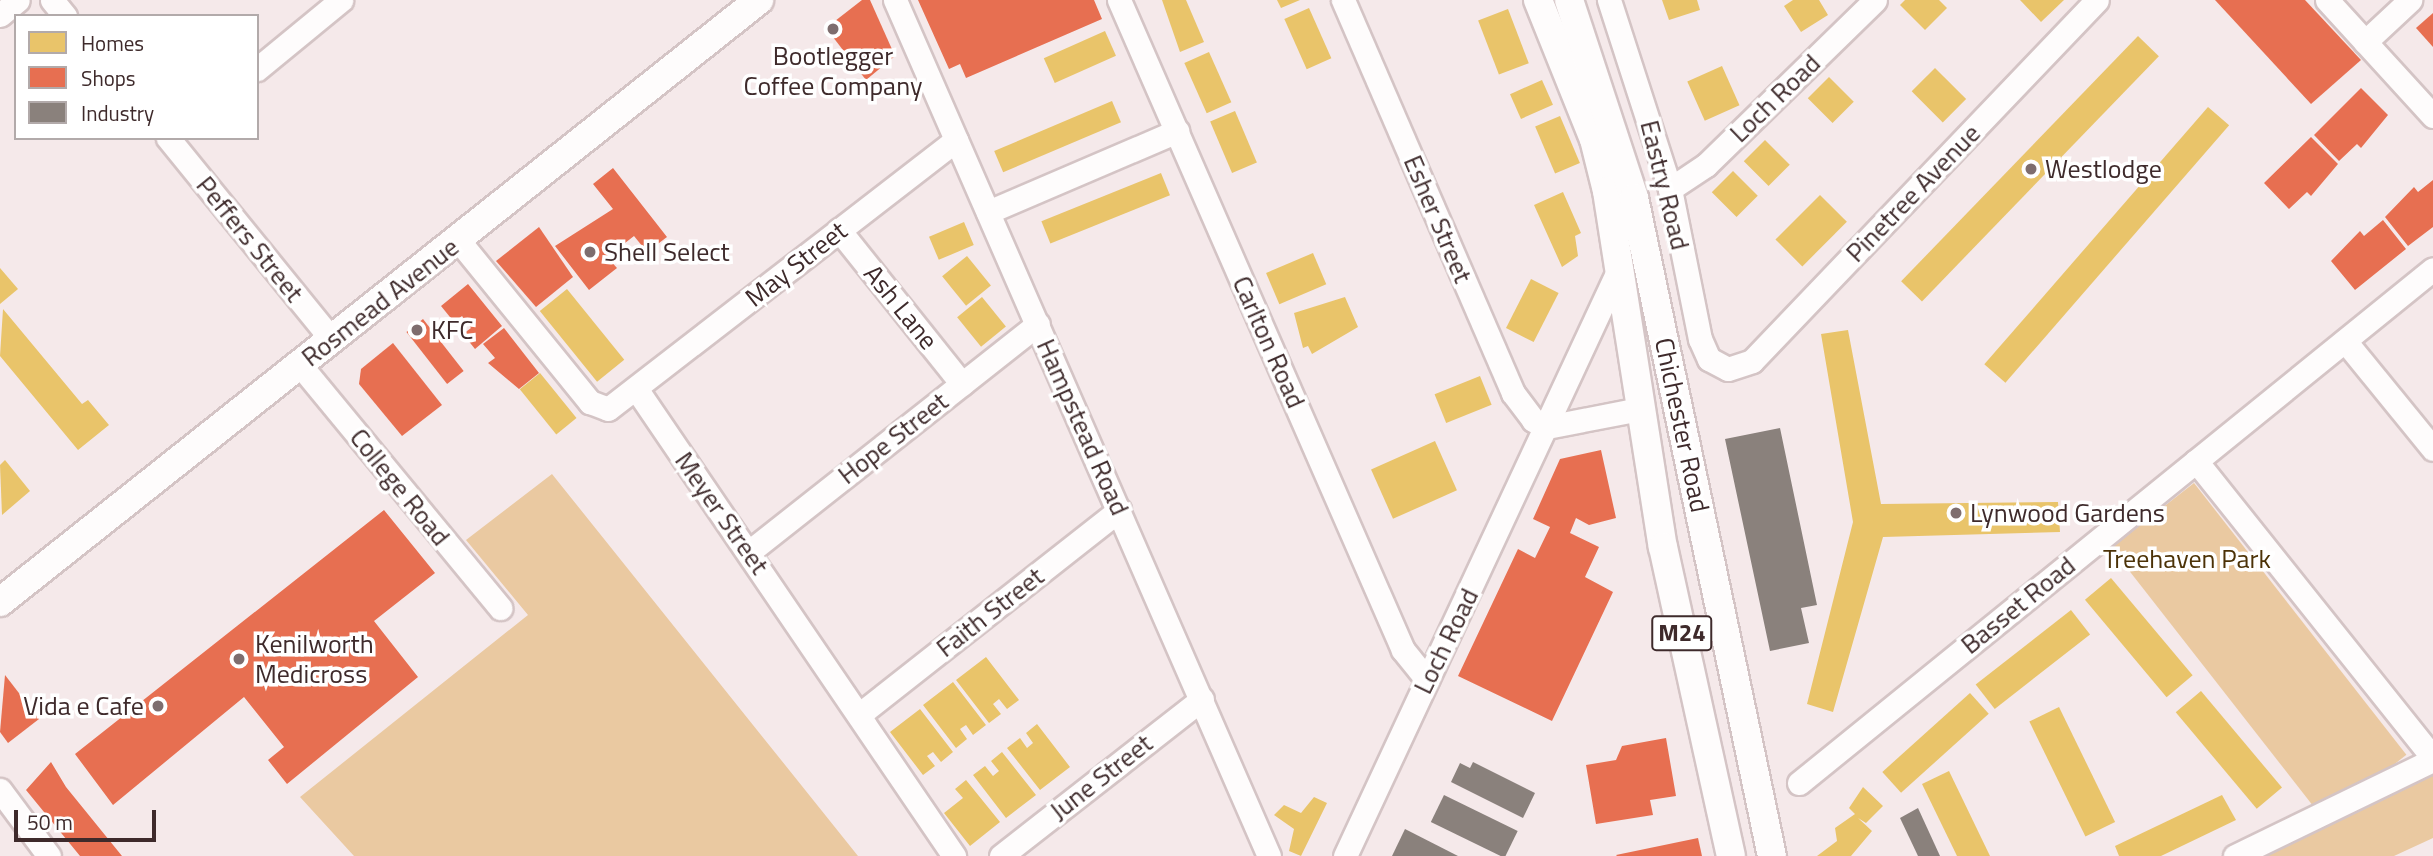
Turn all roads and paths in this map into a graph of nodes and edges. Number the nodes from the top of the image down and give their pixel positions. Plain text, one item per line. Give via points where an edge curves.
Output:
1 (18, 0) edge
2 (52, 0) edge
3 (341, 0) edge
4 (759, 0) edge
5 (895, 0) edge
6 (1119, 0) edge
7 (1343, 0) edge
8 (1538, 0) edge
9 (1569, 0) edge
10 (1609, 0) edge
11 (1875, 0) edge
12 (2097, 0) edge
13 (2326, 0) edge
14 (2410, 0) edge
15 (63, 14) edge
16 (0, 15) edge
17 (2365, 42) junction
18 (259, 67) edge
19 (2433, 116) edge
20 (1177, 131) junction
21 (171, 140) edge
22 (956, 140) junction
23 (1670, 189) junction
24 (988, 212) junction
25 (839, 230) junction
26 (459, 241) junction
27 (1619, 268) junction
28 (2433, 269) edge
29 (1038, 324) junction
30 (332, 340) junction
31 (2345, 341) junction
32 (300, 365) junction
33 (1721, 367) joint
34 (962, 384) junction
35 (637, 390) junction
36 (1640, 409) junction
37 (1547, 427) junction
38 (2433, 449) edge
39 (2196, 461) junction
40 (1119, 510) junction
41 (749, 552) junction
42 (0, 602) edge
43 (500, 608) dead end
44 (1427, 680) junction
45 (1202, 699) junction
46 (860, 714) junction
47 (2433, 759) edge
48 (1799, 783) dead end
49 (0, 790) edge
50 (49, 856) edge
51 (954, 856) edge
52 (1001, 856) edge
53 (1269, 856) edge
54 (1345, 856) edge
55 (1731, 856) edge
56 (1772, 856) edge
57 (2235, 856) edge

1 - 16 street
2 - 15 street
3 - 18 street
4 - 26 main road, Rosmead Avenue
5 - 22 street, Hampstead Road
6 - 20 street, Carlton Road
7 - 37 street, Esher Street via 1513,393 1533,421
8 - 27 main road, Chichester Road / M24 via 1594,139
9 - 56 main road, Chichester Road / M24 via 1634,198
10 - 23 street, Eastry Road
11 - 23 street, Loch Road via 1706,165
12 - 33 street, Pinetree Avenue via 1752,361
13 - 17 street
14 - 17 street
17 - 19 street
20 - 24 street
20 - 44 street, Carlton Road via 1403,650
21 - 30 street, Peffers Street
22 - 24 street, Hampstead Road
22 - 25 street, May Street
23 - 33 street, Eastry Road via 1700,339
24 - 29 street, Hampstead Road
25 - 34 street, Ash Lane
25 - 35 street, May Street
26 - 30 main road, Rosmead Avenue
26 - 35 street via 597,408 613,408
27 - 36 main road, Chichester Road / M24
27 - 37 street, Loch Road
28 - 31 street, Basset Road
29 - 34 street, Hope Street
29 - 40 street, Hampstead Road
30 - 32 main road, Rosmead Avenue
31 - 38 street
31 - 39 street, Basset Road
32 - 42 main road, Rosmead Avenue
32 - 43 street, College Road
34 - 41 street, Hope Street
35 - 41 street, Meyer Street
36 - 37 street
36 - 55 main road, Chichester Road / M24
37 - 44 street, Loch Road
39 - 47 street
39 - 48 street, Basset Road
40 - 45 street, Hampstead Road
40 - 46 street, Faith Street
41 - 46 street, Meyer Street
44 - 54 street, Loch Road
45 - 52 street, June Street
45 - 53 street, Hampstead Road
46 - 51 street, Meyer Street
47 - 57 street
49 - 50 street

